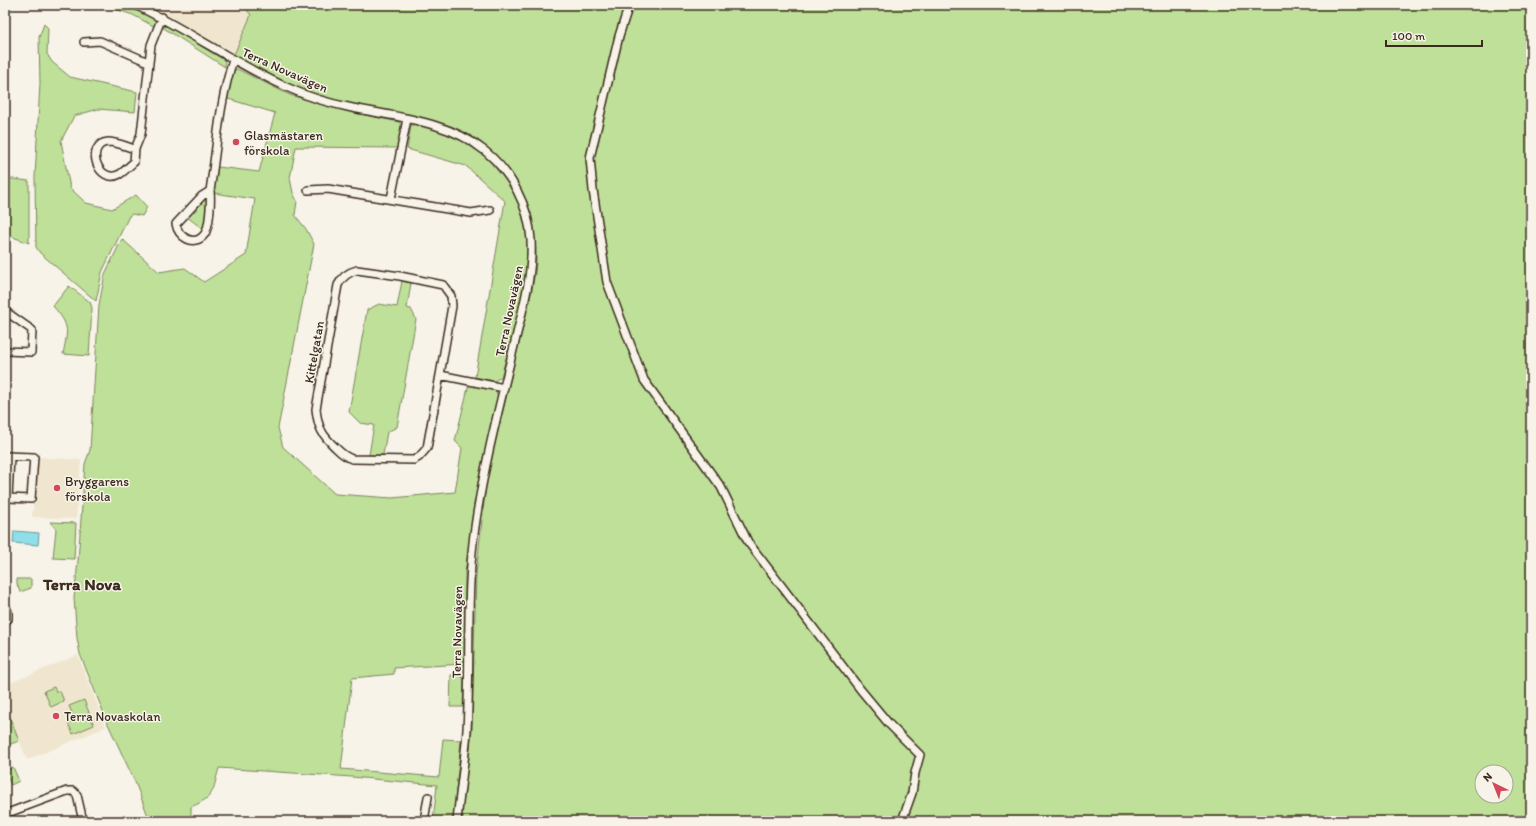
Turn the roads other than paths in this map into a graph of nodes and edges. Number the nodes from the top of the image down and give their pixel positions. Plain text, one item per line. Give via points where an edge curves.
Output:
1 (135, 5) edge
2 (629, 5) edge
3 (162, 18) junction
4 (84, 42) dead end
5 (233, 60) junction
6 (148, 62) junction
7 (407, 119) junction
8 (135, 149) junction
9 (308, 190) dead end
10 (210, 191) junction
11 (391, 199) junction
12 (490, 210) dead end
13 (5, 311) edge
14 (5, 351) edge
15 (440, 375) junction
16 (504, 388) junction
17 (8, 456) edge
18 (5, 605) edge
19 (5, 620) edge
20 (428, 797) dead end
21 (5, 814) edge
22 (83, 821) edge
23 (424, 821) edge
24 (457, 821) edge
25 (902, 821) edge

1 - 3 street, Terra Novavägen
2 - 25 street via 619,36 590,158 607,282 613,300 644,380 721,487 748,542 860,689 889,724 920,755 912,793
3 - 5 street, Terra Novavägen
3 - 6 street via 151,45
4 - 6 street via 100,41
5 - 7 street, Terra Novavägen via 292,89 327,102
5 - 10 street via 227,77 217,130
6 - 8 street via 140,134
7 - 11 street
7 - 16 street, Terra Novavägen via 454,132 486,152 506,174 523,203 531,238 532,262
8 - 8 street via 134,162 120,174 108,176 97,166 96,152 98,146 103,143 110,142
9 - 11 street via 328,189
10 - 10 street via 205,235 200,239 187,239 178,233 176,224
11 - 12 street via 471,213
13 - 14 street via 32,330 31,352
15 - 15 street, Kittelgatan via 452,306 451,296 443,285 364,270 352,271 340,281 316,409 325,438 352,459 414,460 427,448
15 - 16 street
16 - 24 street, Terra Novavägen via 483,474 474,535 470,574 467,731
17 - 17 street via 8,498 31,500 34,457
18 - 19 street via 8,618
20 - 23 street
21 - 22 street via 73,791 77,795

